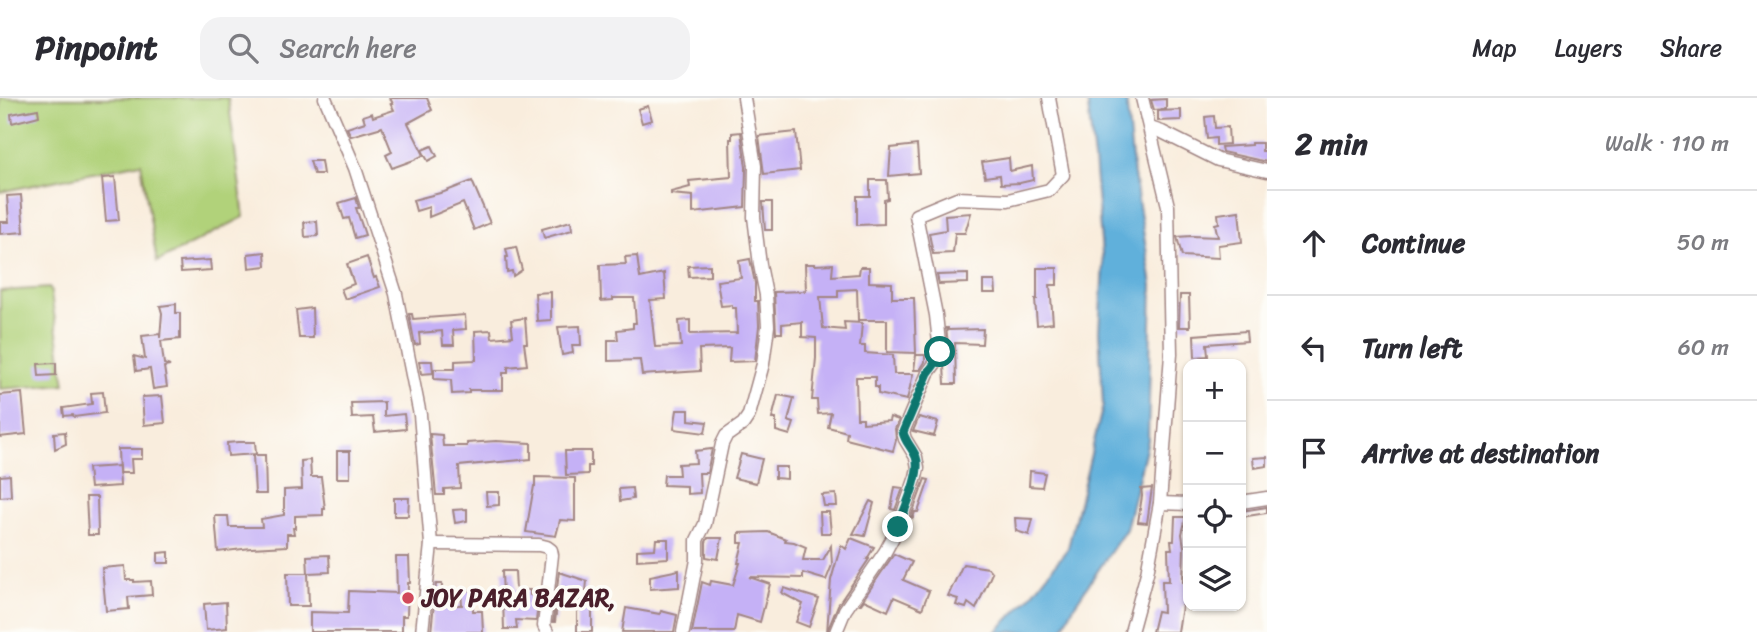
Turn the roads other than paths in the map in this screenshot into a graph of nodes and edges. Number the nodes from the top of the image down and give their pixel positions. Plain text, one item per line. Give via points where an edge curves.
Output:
1 (325, 98) edge
2 (744, 98) edge
3 (1049, 98) edge
4 (1142, 98) edge
5 (1150, 128) junction
6 (1267, 171) edge
7 (1267, 498) edge
8 (1246, 501) edge
9 (1160, 503) junction
10 (1183, 504) edge
11 (431, 544) junction
12 (422, 632) edge
13 (547, 632) edge
14 (683, 632) edge
15 (836, 632) edge
16 (1131, 632) edge

1 - 11 street via 355,168 396,294 420,415
2 - 14 street via 755,166 754,217 768,326 749,415 722,444 705,524 697,540
3 - 15 street via 1063,175 1049,190 1008,200 957,198 916,215 940,352 903,432 918,468 898,527
4 - 5 street
5 - 6 street via 1219,160
5 - 9 street via 1168,206 1171,354
7 - 8 street
9 - 10 street
9 - 16 street
11 - 12 street
11 - 13 street via 540,545 551,550

